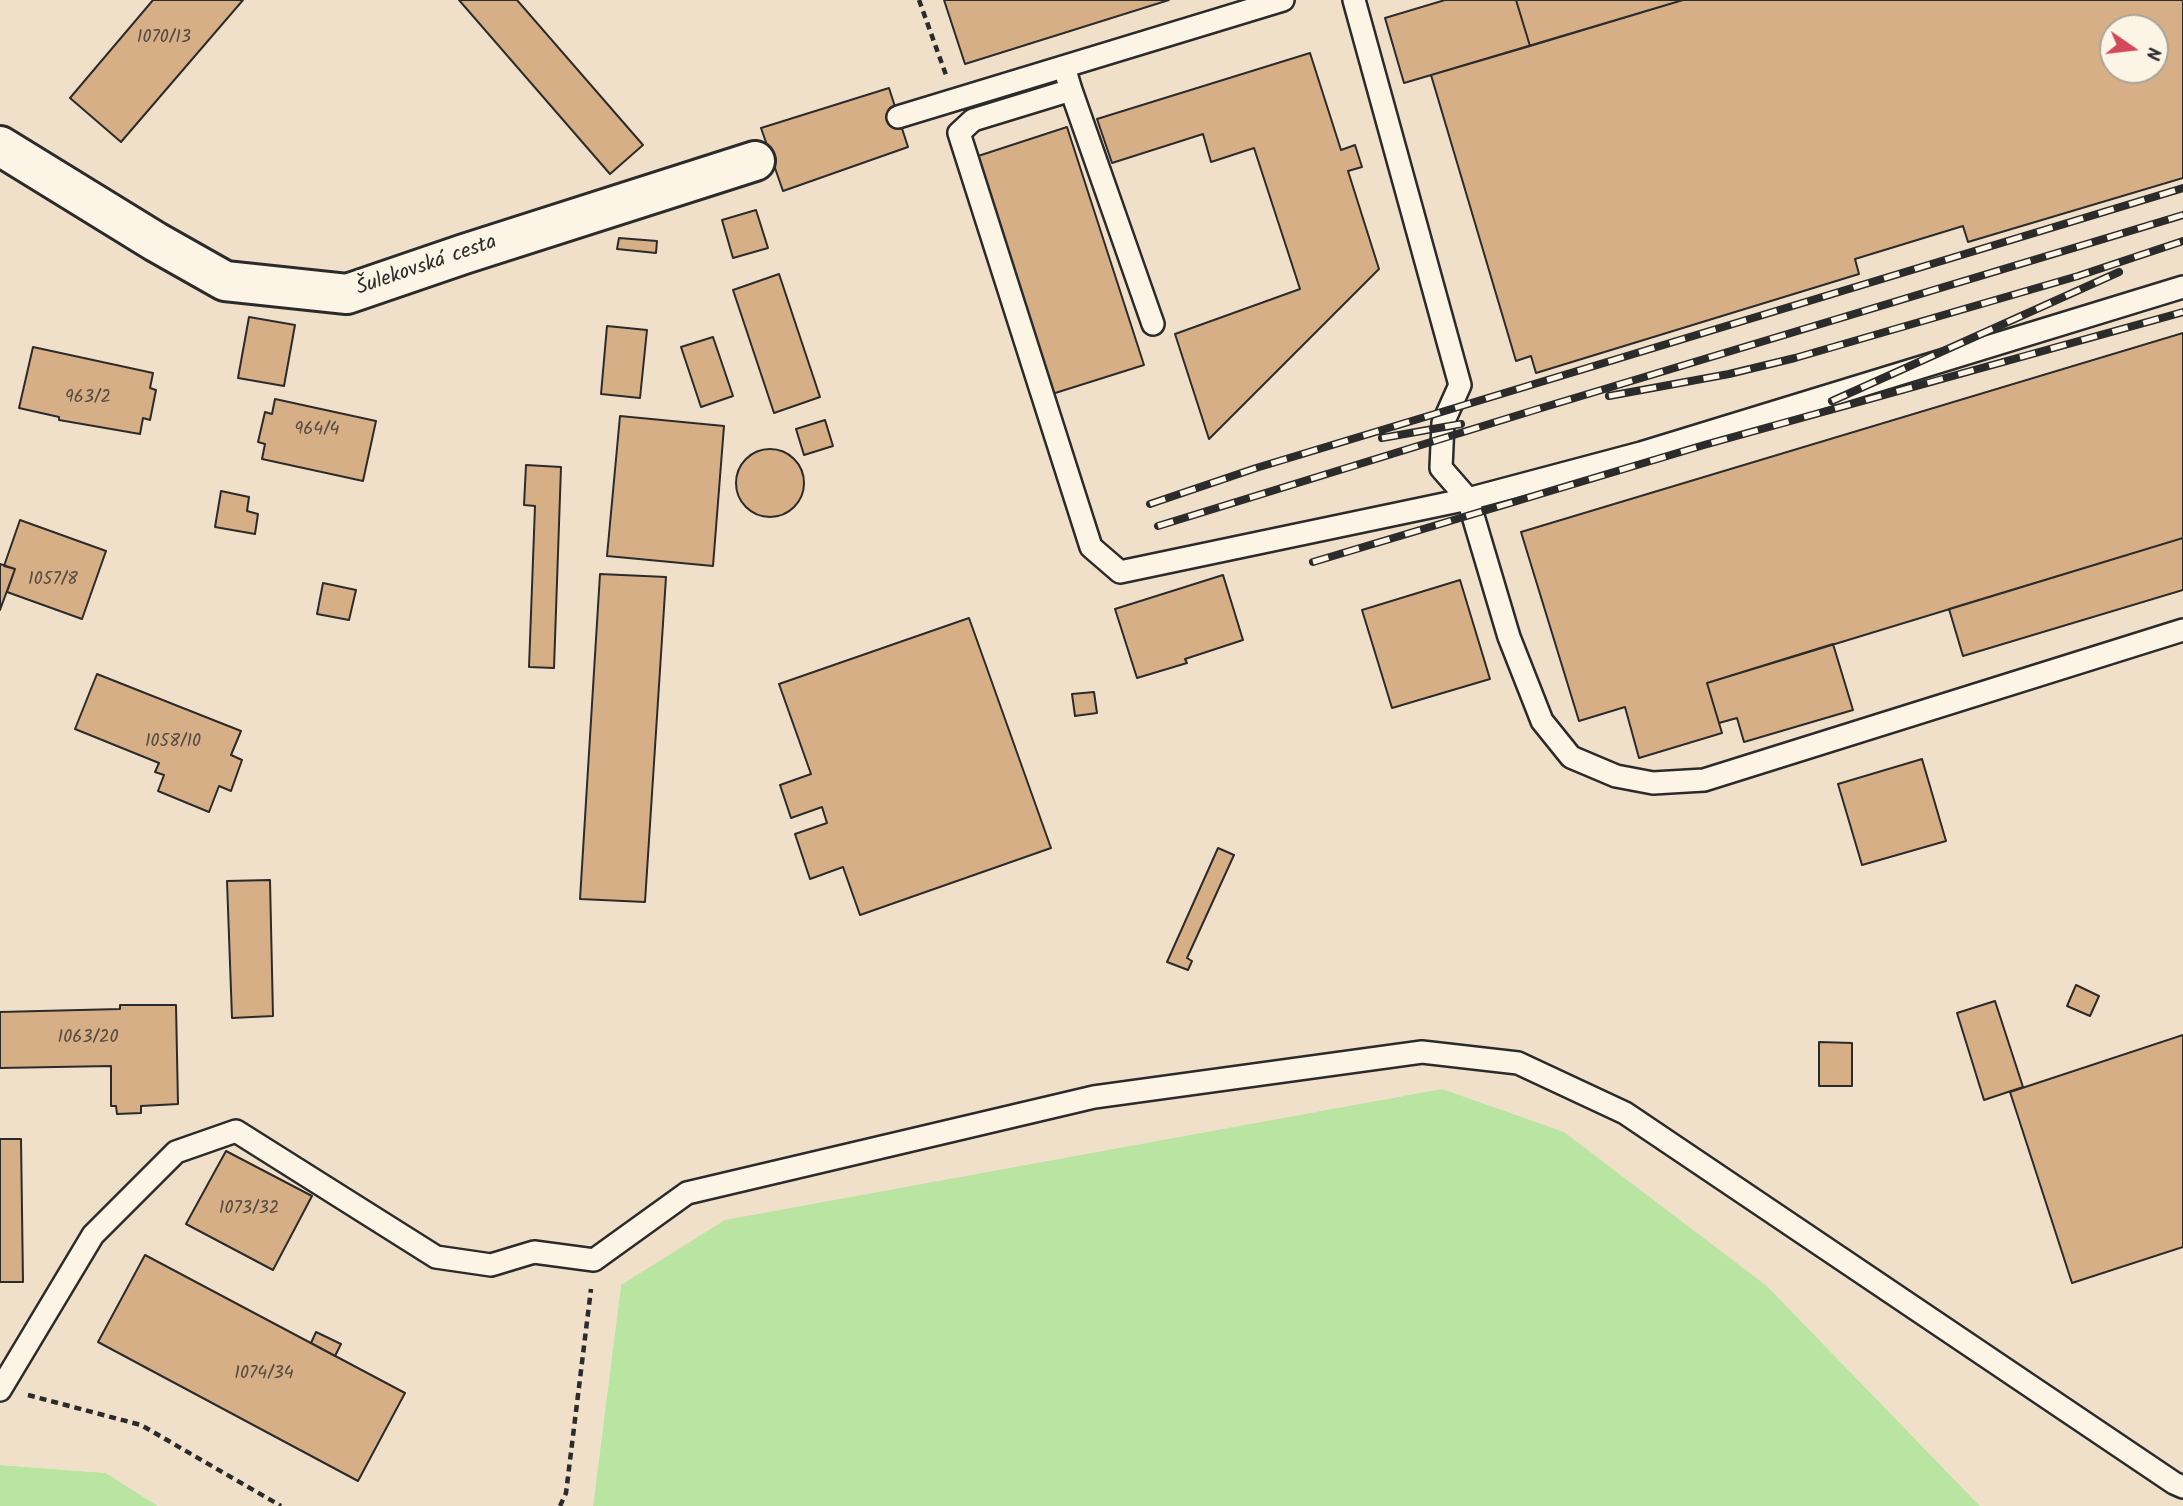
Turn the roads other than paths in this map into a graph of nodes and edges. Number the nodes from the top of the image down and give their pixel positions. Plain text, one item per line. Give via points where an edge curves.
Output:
1 (1283, 0) edge
2 (1354, 0) edge
3 (1064, 67) junction
4 (1071, 90) junction
5 (898, 117) dead end
6 (0, 146) edge
7 (762, 159) dead end
8 (2183, 286) edge
9 (1153, 324) dead end
10 (1468, 499) junction
11 (2183, 630) edge
12 (1, 1389) edge
13 (2183, 1486) edge

1 - 3 lane
2 - 10 lane via 1460,385 1443,423 1440,468
3 - 4 lane
3 - 5 lane
4 - 9 lane
4 - 10 lane via 974,120 960,134 1091,547 1120,572
6 - 7 street, Šulekovská cesta via 225,281 347,294
8 - 10 lane via 1641,453
10 - 11 lane via 1509,638 1542,721 1571,757 1616,776 1653,783 1704,780
12 - 13 lane via 93,1235 176,1152 236,1131 436,1257 491,1265 534,1251 594,1260 687,1194 1094,1097 1422,1052 1518,1063 1625,1113

